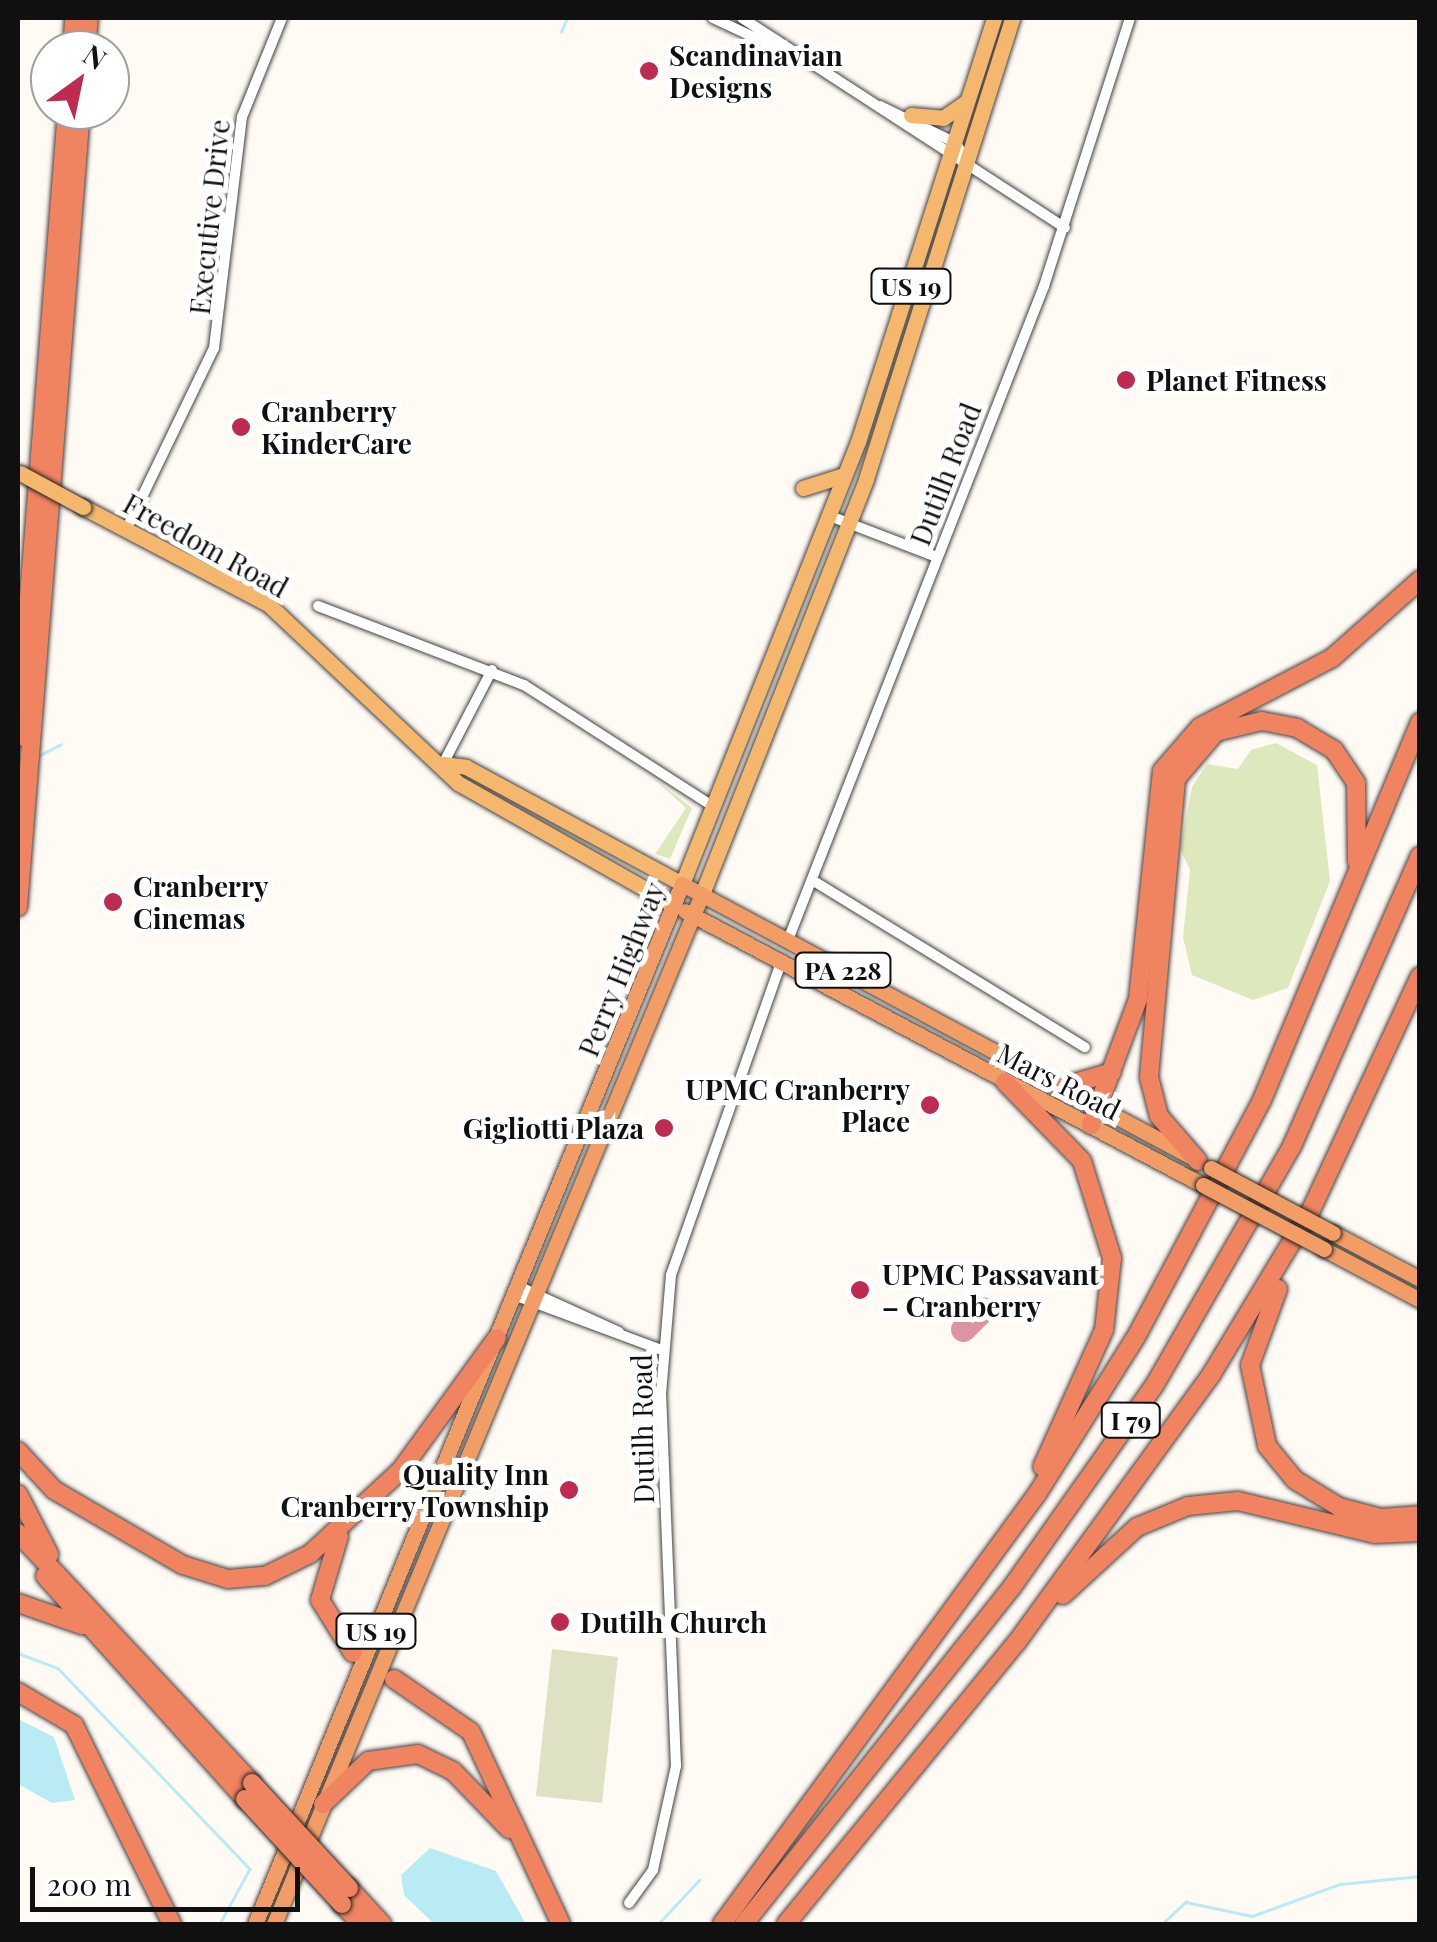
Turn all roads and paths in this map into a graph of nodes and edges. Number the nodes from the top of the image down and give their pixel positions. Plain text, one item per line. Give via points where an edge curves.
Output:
1 (282, 18) edge
2 (714, 18) edge
3 (742, 18) edge
4 (994, 18) edge
5 (1012, 18) edge
6 (1131, 18) edge
7 (793, 56) junction
8 (970, 98) junction
9 (879, 106) junction
10 (910, 115) junction
11 (65, 130) edge
12 (79, 130) edge
13 (958, 155) junction
14 (1064, 228) junction
15 (847, 472) junction
16 (19, 473) edge
17 (803, 488) dead end
18 (832, 511) junction
19 (852, 519) junction
20 (127, 528) junction
21 (938, 557) junction
22 (1420, 580) edge
23 (318, 606) dead end
24 (492, 670) junction
25 (1420, 722) edge
26 (18, 737) edge
27 (442, 764) junction
28 (714, 807) junction
29 (1420, 856) edge
30 (812, 880) junction
31 (682, 884) junction
32 (702, 894) junction
33 (675, 906) junction
34 (18, 907) edge
35 (694, 916) junction
36 (788, 940) junction
37 (780, 962) junction
38 (1321, 973) junction
39 (1420, 976) edge
40 (1085, 1046) dead end
41 (1112, 1072) junction
42 (1005, 1082) junction
43 (1061, 1086) junction
44 (1101, 1108) junction
45 (1091, 1125) junction
46 (1204, 1164) junction
47 (1334, 1166) junction
48 (1420, 1279) edge
49 (516, 1291) junction
50 (534, 1294) junction
51 (1420, 1300) edge
52 (496, 1338) junction
53 (662, 1350) junction
54 (18, 1452) edge
55 (18, 1494) edge
56 (358, 1512) junction
57 (1420, 1515) edge
58 (18, 1532) edge
59 (1420, 1532) edge
60 (1001, 1542) junction
61 (18, 1547) edge
62 (72, 1587) junction
63 (18, 1603) edge
64 (100, 1637) junction
65 (1017, 1642) junction
66 (353, 1653) dead end
67 (394, 1678) dead end
68 (18, 1692) edge
69 (248, 1790) junction
70 (323, 1804) junction
71 (779, 1844) junction
72 (536, 1872) junction
73 (345, 1896) junction
74 (628, 1903) dead end
75 (358, 1922) edge
76 (172, 1924) edge
77 (254, 1924) edge
78 (274, 1924) edge
79 (382, 1924) edge
80 (560, 1924) edge
81 (710, 1924) edge
82 (722, 1924) edge
83 (744, 1924) edge
84 (786, 1924) edge

1 - 20 street, Executive Drive via 242,117 214,348
2 - 7 street
3 - 7 street
4 - 8 main road, Perry Highway / US 19
5 - 13 main road, Perry Highway / US 19
6 - 14 street, Dutilh Road
7 - 9 street
8 - 10 main road via 948,117
8 - 13 main road, Perry Highway / US 19
9 - 10 street
9 - 13 street
10 - 13 street
11 - 26 highway
12 - 34 highway
13 - 14 street
13 - 15 main road, Perry Highway / US 19
13 - 19 main road, Perry Highway / US 19
14 - 21 street, Dutilh Road
15 - 17 main road
15 - 18 main road, Perry Highway / US 19
16 - 20 main road, Freedom Road, bridge
18 - 19 street
18 - 28 main road, Perry Highway / US 19
19 - 21 street
19 - 32 main road, Perry Highway / US 19
20 - 27 main road, Freedom Road via 281,614 392,727
21 - 30 street, Dutilh Road
22 - 41 highway via 1332,658 1188,736 1162,770 1138,1000
23 - 24 street
24 - 27 street
24 - 28 street
25 - 38 highway
27 - 31 main road, Freedom Road via 466,768
27 - 33 main road, Freedom Road via 458,783
28 - 31 main road, Perry Highway / US 19
29 - 83 highway, I 79 via 1292,1146 1154,1386 1012,1587
30 - 36 street, Dutilh Road
30 - 40 street, Mars Road
31 - 32 highway, Freedom Road / PA 228
31 - 33 highway, Perry Highway / US 19
32 - 35 highway, Perry Highway / US 19
32 - 36 highway, Mars Road / PA 228
33 - 35 highway, Mars Road / PA 228
33 - 49 highway, Perry Highway / US 19
35 - 37 highway, Mars Road / PA 228
35 - 50 highway, Perry Highway / US 19
36 - 43 highway, Mars Road / PA 228
37 - 42 highway, Mars Road / PA 228
37 - 53 street, Dutilh Road via 682,1227
38 - 46 highway via 1362,842 1356,783 1334,750 1297,728 1262,722 1216,732 1184,764 1168,804 1149,1077 1159,1116
38 - 60 highway via 1182,1258
39 - 47 highway, I 79
41 - 43 highway
41 - 44 highway
42 - 45 highway, Mars Road / PA 228
42 - 60 highway via 1082,1160 1112,1258 1109,1308 1089,1369
43 - 44 highway, Mars Road / PA 228
44 - 45 highway
44 - 46 highway, Mars Road / PA 228
45 - 51 highway, Mars Road / PA 228, bridge
46 - 48 highway, Mars Road / PA 228, bridge
47 - 57 highway via 1256,1337 1255,1416 1284,1469 1326,1501 1381,1518
47 - 65 highway, I 79 via 1211,1375
49 - 50 street
49 - 52 highway, Perry Highway / US 19
50 - 53 street
50 - 70 highway, Perry Highway / US 19
52 - 56 highway via 438,1428
52 - 77 highway, Perry Highway / US 19
53 - 74 street, Dutilh Road via 676,1766 653,1870
54 - 56 highway via 62,1495 219,1578 284,1570
55 - 62 highway
56 - 66 highway via 319,1584 328,1624
58 - 62 highway
59 - 65 highway via 1356,1531 1238,1502 1188,1506 1118,1541
60 - 71 highway
61 - 64 highway
62 - 69 highway
63 - 64 highway via 56,1609
64 - 69 highway
65 - 84 highway, I 79
67 - 72 highway via 470,1732
68 - 76 highway via 74,1726
69 - 73 highway, bridge
70 - 72 highway via 368,1761 426,1756 480,1794
70 - 78 highway, Perry Highway / US 19
71 - 81 highway
71 - 82 highway
72 - 80 highway
73 - 75 highway
73 - 79 highway

